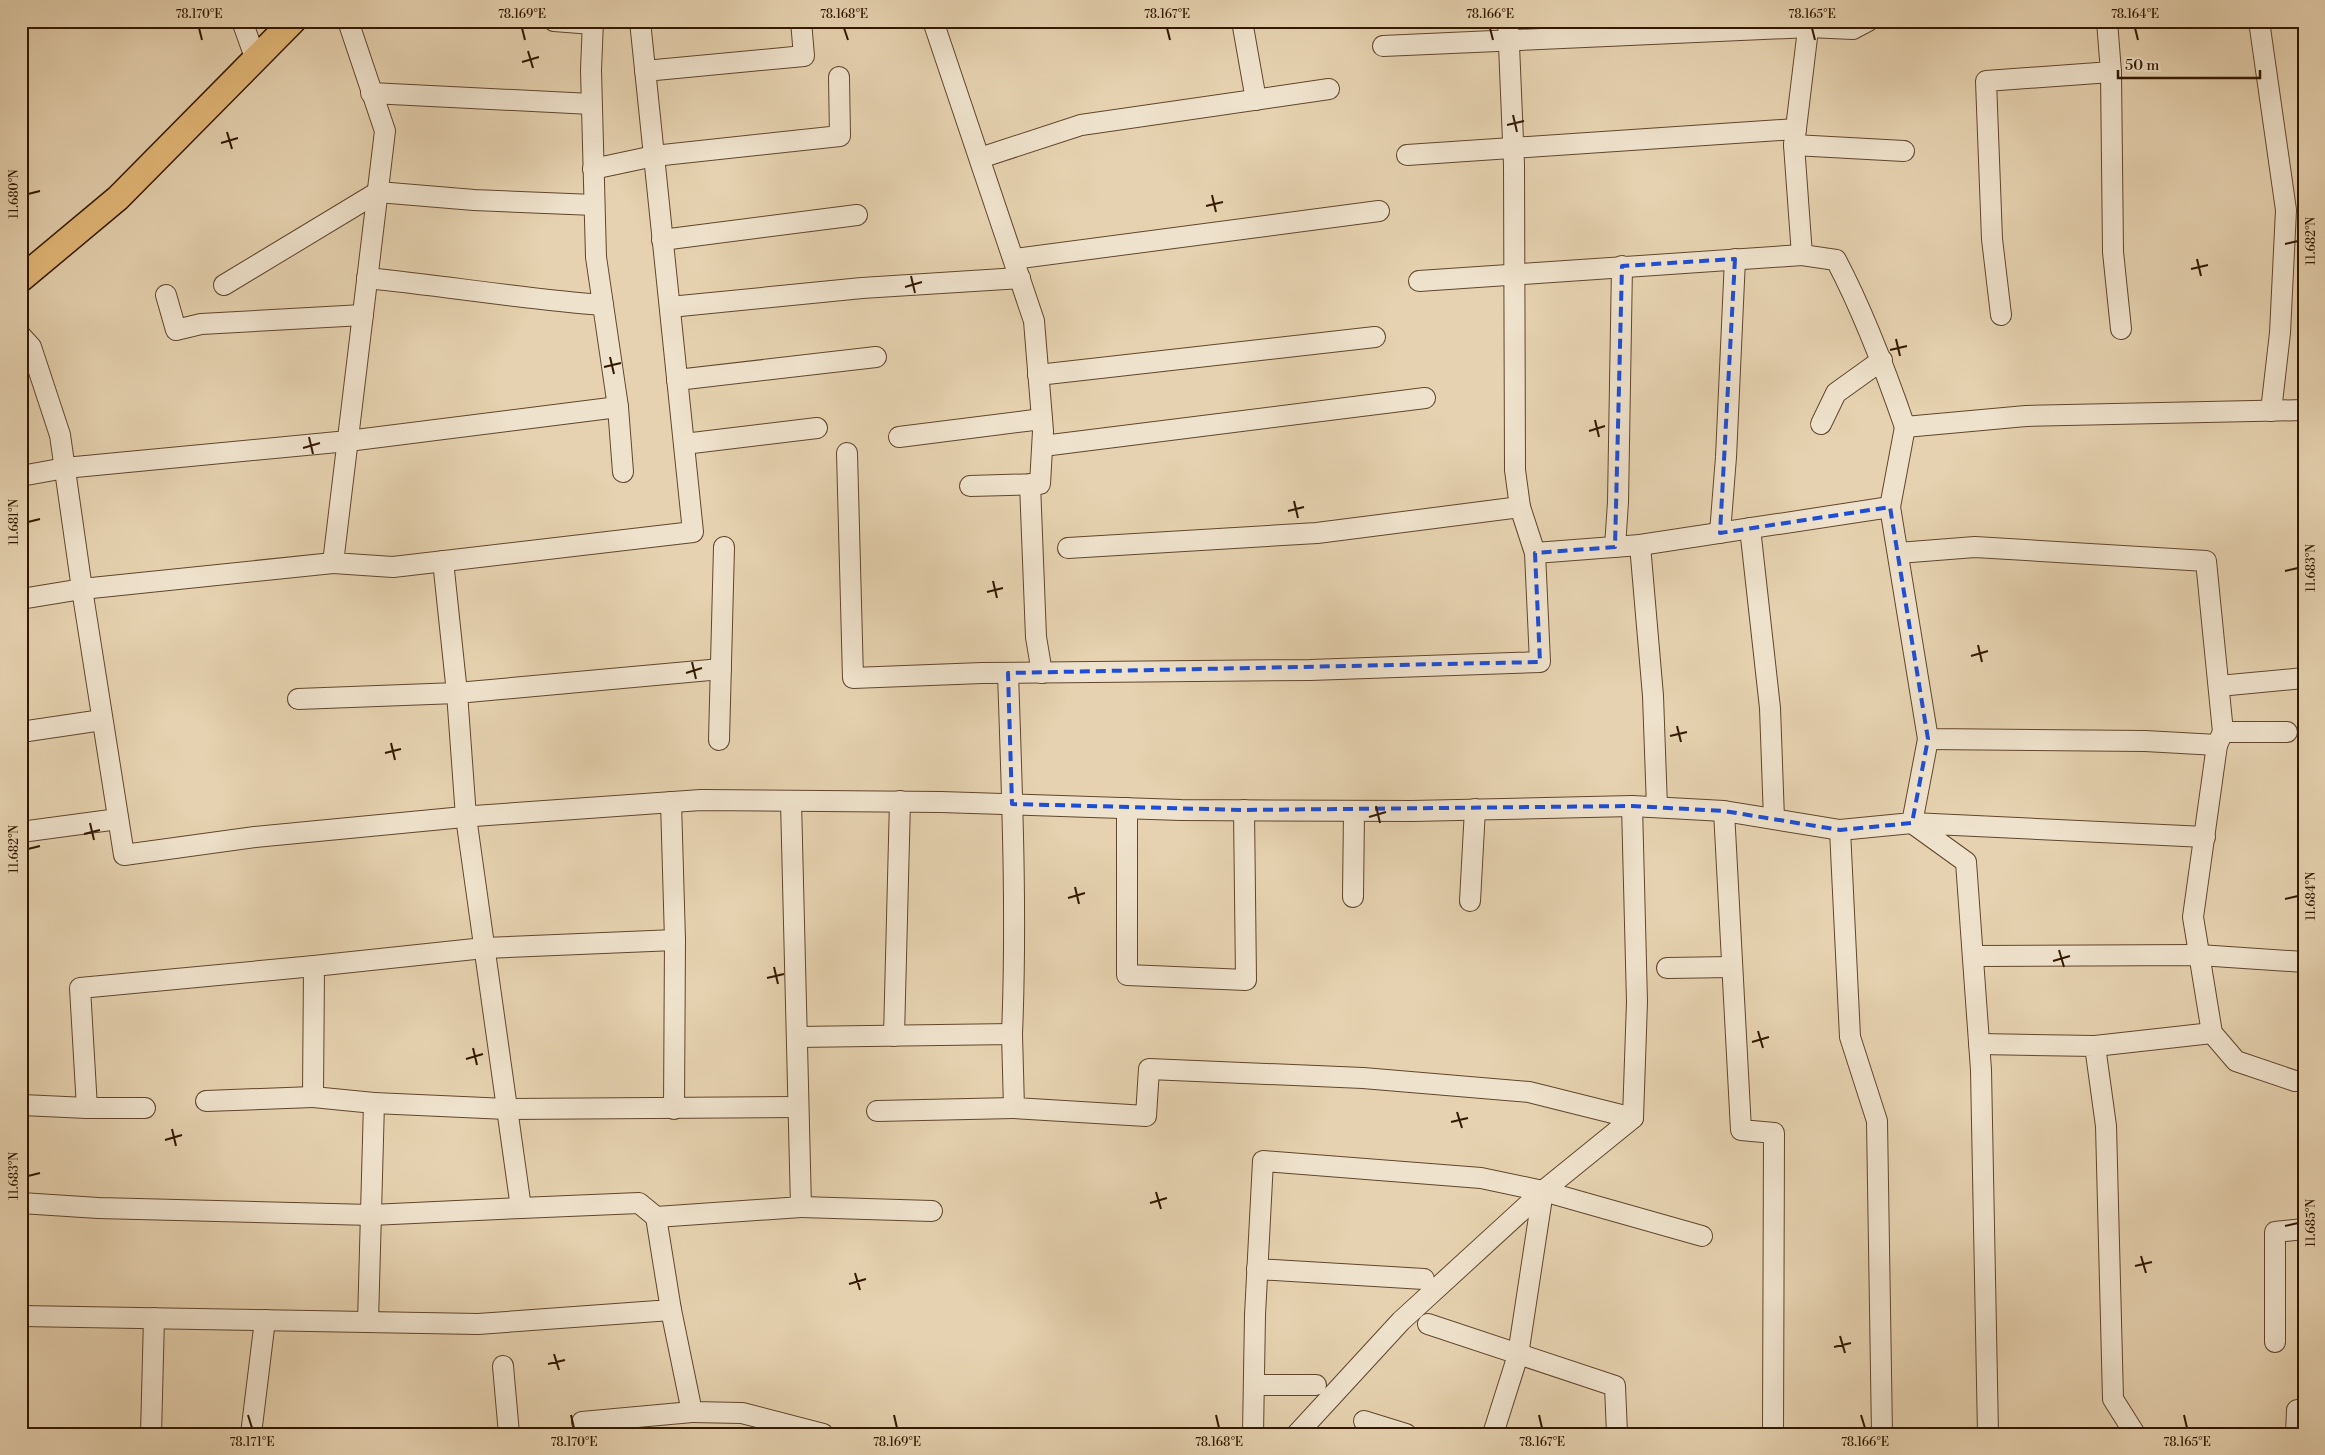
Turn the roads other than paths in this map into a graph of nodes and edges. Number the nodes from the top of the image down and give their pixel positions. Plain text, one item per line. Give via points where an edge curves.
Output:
1 (242, 21) edge
2 (293, 21) edge
3 (348, 21) edge
4 (554, 21) edge
5 (640, 21) edge
6 (801, 21) edge
7 (933, 21) edge
8 (1242, 21) edge
9 (1868, 21) edge
10 (2107, 21) edge
11 (2259, 21) edge
12 (593, 22) edge
13 (1809, 24) edge
14 (1509, 31) edge
15 (1383, 46) dead end
16 (256, 60) junction
17 (645, 71) junction
18 (2111, 72) junction
19 (839, 77) dead end
20 (1329, 89) dead end
21 (371, 94) junction
22 (1256, 100) junction
23 (592, 104) junction
24 (1795, 137) junction
25 (1514, 148) junction
26 (1904, 151) dead end
27 (1407, 155) dead end
28 (654, 156) junction
29 (980, 158) junction
30 (594, 169) junction
31 (378, 192) junction
32 (594, 205) junction
33 (1379, 211) dead end
34 (857, 215) dead end
35 (662, 240) junction
36 (1802, 255) junction
37 (1734, 259) junction
38 (1622, 266) junction
39 (1017, 269) junction
40 (1515, 275) junction
41 (367, 278) junction
42 (21, 279) edge
43 (1419, 280) dead end
44 (224, 285) dead end
45 (166, 295) dead end
46 (603, 305) junction
47 (670, 308) junction
48 (363, 315) junction
49 (2001, 315) dead end
50 (2121, 329) dead end
51 (21, 336) edge
52 (1375, 337) dead end
53 (876, 357) dead end
54 (1882, 360) junction
55 (1038, 375) junction
56 (677, 380) junction
57 (1425, 398) dead end
58 (618, 407) junction
59 (2304, 410) edge
60 (2270, 411) junction
61 (1042, 419) junction
62 (1822, 424) dead end
63 (1905, 426) junction
64 (816, 428) dead end
65 (899, 437) dead end
66 (348, 440) junction
67 (684, 444) junction
68 (1044, 446) junction
69 (847, 453) dead end
70 (65, 468) junction
71 (623, 472) dead end
72 (21, 476) edge
73 (1030, 484) junction
74 (970, 486) dead end
75 (1520, 507) junction
76 (1890, 507) junction
77 (1750, 528) junction
78 (1720, 533) junction
79 (1640, 545) junction
80 (724, 546) dead end
81 (1616, 547) junction
82 (1068, 548) dead end
83 (1535, 553) junction
84 (1898, 553) junction
85 (443, 561) junction
86 (333, 563) junction
87 (82, 589) junction
88 (21, 599) edge
89 (721, 668) junction
90 (1042, 672) junction
91 (1008, 673) junction
92 (2304, 678) edge
93 (2219, 686) junction
94 (457, 693) junction
95 (298, 699) dead end
96 (102, 720) junction
97 (21, 732) edge
98 (2287, 732) dead end
99 (1928, 739) junction
100 (2220, 739) junction
101 (719, 740) dead end
102 (790, 801) junction
103 (900, 801) junction
104 (671, 802) junction
105 (1012, 804) junction
106 (1632, 806) junction
107 (1657, 807) junction
108 (1128, 808) junction
109 (1474, 809) junction
110 (1244, 810) junction
111 (1354, 810) junction
112 (1724, 811) junction
113 (466, 817) junction
114 (118, 819) junction
115 (1774, 820) junction
116 (1912, 823) junction
117 (1840, 830) junction
118 (21, 832) edge
119 (2205, 838) junction
120 (1353, 898) dead end
121 (1470, 901) dead end
122 (674, 940) junction
123 (484, 948) junction
124 (2199, 955) junction
125 (1973, 956) junction
126 (2304, 962) edge
127 (314, 966) junction
128 (1732, 967) junction
129 (1667, 968) dead end
130 (2212, 1033) junction
131 (1012, 1034) junction
132 (894, 1036) junction
133 (796, 1038) junction
134 (1979, 1044) junction
135 (2095, 1046) junction
136 (2304, 1081) edge
137 (313, 1097) junction
138 (206, 1101) dead end
139 (374, 1103) junction
140 (22, 1105) edge
141 (798, 1107) junction
142 (87, 1108) junction
143 (145, 1108) dead end
144 (674, 1108) junction
145 (1014, 1108) junction
146 (507, 1109) junction
147 (878, 1111) dead end
148 (1633, 1118) junction
149 (1543, 1191) junction
150 (21, 1203) edge
151 (801, 1206) junction
152 (521, 1208) junction
153 (932, 1211) dead end
154 (371, 1216) junction
155 (656, 1217) junction
156 (2304, 1230) edge
157 (1702, 1236) dead end
158 (1257, 1268) junction
159 (1424, 1279) dead end
160 (671, 1310) junction
161 (21, 1316) edge
162 (154, 1318) junction
163 (265, 1320) junction
164 (368, 1322) junction
165 (1428, 1324) dead end
166 (2276, 1342) dead end
167 (1518, 1355) junction
168 (503, 1366) dead end
169 (1254, 1385) junction
170 (1316, 1385) dead end
171 (2297, 1410) dead end
172 (692, 1412) junction
173 (742, 1413) junction
174 (1364, 1421) dead end
175 (582, 1422) dead end
176 (620, 1426) edge
177 (151, 1434) edge
178 (250, 1434) edge
179 (509, 1434) edge
180 (762, 1434) edge
181 (823, 1434) edge
182 (1253, 1434) edge
183 (1297, 1434) edge
184 (1406, 1434) edge
185 (1493, 1434) edge
186 (1617, 1434) edge
187 (1773, 1434) edge
188 (1882, 1434) edge
189 (1988, 1434) edge
190 (2135, 1434) edge
191 (2296, 1434) edge

1 - 16 street
2 - 16 main road
3 - 21 street
4 - 12 street
5 - 17 street
6 - 17 street via 804,56
7 - 29 street
8 - 22 street
9 - 13 street via 1853,29
10 - 18 street
11 - 60 street via 2286,210 2280,333
12 - 23 street
13 - 14 street
13 - 24 street
14 - 15 street
14 - 25 street
16 - 42 main road via 118,198
17 - 28 street
18 - 49 street via 1986,81 1992,239
18 - 50 street via 2113,252
19 - 28 street via 840,136
20 - 22 street
21 - 23 street
21 - 31 street via 385,131
22 - 29 street via 1080,125
23 - 30 street
24 - 25 street
24 - 26 street
24 - 36 street
25 - 27 street
25 - 40 street
28 - 30 street
28 - 35 street
29 - 39 street
30 - 32 street
31 - 32 street
31 - 41 street
31 - 44 street
32 - 46 street via 596,257
33 - 39 street
34 - 35 street
35 - 47 street
36 - 37 street
36 - 54 street via 1836,260
37 - 38 street
37 - 78 street
38 - 40 street
38 - 81 street
39 - 47 street
39 - 55 street via 1034,321
40 - 43 street
40 - 75 street via 1515,470
41 - 46 street
41 - 48 street
45 - 48 street via 176,330 201,324
46 - 58 street
47 - 56 street
48 - 66 street
51 - 70 street via 32,347 60,435
52 - 55 street
53 - 56 street
54 - 62 street via 1836,393
54 - 63 street
55 - 61 street
56 - 67 street
57 - 68 street
58 - 66 street
58 - 71 street
59 - 60 street
60 - 63 street via 2026,416
61 - 65 street
61 - 68 street
63 - 76 street
64 - 67 street
66 - 70 street
66 - 86 street
67 - 85 street via 693,532
68 - 73 street via 1040,484
69 - 91 street via 853,678
70 - 72 street
70 - 87 street
73 - 74 street
73 - 90 street via 1036,637
75 - 82 street via 1317,533
75 - 83 street
76 - 77 street
76 - 84 street
77 - 78 street
77 - 115 street via 1770,708
78 - 79 street
79 - 81 street
79 - 107 street via 1653,696
80 - 89 street
81 - 83 street
83 - 90 street via 1540,662 1310,670
84 - 93 street via 1975,546 2206,561
84 - 99 street
85 - 86 street via 393,567
85 - 94 street
86 - 87 street
87 - 88 street
87 - 96 street
89 - 94 street
89 - 101 street
90 - 91 street
91 - 105 street
92 - 93 street
93 - 100 street
94 - 95 street
94 - 113 street
96 - 97 street
96 - 114 street
98 - 100 street
99 - 100 street
99 - 116 street
100 - 119 street
102 - 103 street
102 - 104 street
102 - 133 street
103 - 105 street
103 - 132 street
104 - 113 street
104 - 122 street
105 - 108 street
105 - 131 street
106 - 107 street
106 - 109 street
106 - 148 street via 1637,1002
107 - 112 street
108 - 110 street
108 - 110 street via 1127,975 1246,980
109 - 111 street
109 - 121 street
110 - 111 street
111 - 120 street
112 - 115 street
112 - 128 street
113 - 114 street via 255,837 124,855
113 - 123 street
114 - 118 street
115 - 117 street
116 - 117 street
116 - 119 street
116 - 125 street via 1966,862
117 - 188 street via 1850,1037 1877,1121
119 - 124 street via 2193,917
122 - 123 street
122 - 144 street
123 - 127 street
123 - 146 street
124 - 125 street
124 - 126 street
124 - 130 street
125 - 134 street
127 - 137 street
127 - 142 street via 80,988
128 - 129 street
128 - 187 street via 1742,1130 1774,1133
130 - 135 street
130 - 136 street via 2236,1061 2295,1081
131 - 132 street
131 - 145 street
132 - 133 street
133 - 141 street
134 - 135 street
134 - 189 street
135 - 190 street via 2106,1126 2113,1399
137 - 138 street
137 - 139 street
139 - 146 street
139 - 154 street
140 - 142 street
141 - 144 street
141 - 151 street
142 - 143 street
144 - 146 street
145 - 147 street
145 - 148 street via 1146,1116 1149,1069 1363,1078 1529,1092
146 - 152 street
148 - 149 street
149 - 157 street
149 - 158 street via 1481,1178 1263,1161
149 - 167 street
149 - 183 street via 1401,1321
150 - 154 street
151 - 153 street
151 - 155 street
152 - 154 street
152 - 155 street via 639,1203
154 - 164 street
155 - 160 street
156 - 166 street via 2275,1232
158 - 159 street
158 - 169 street
160 - 164 street via 478,1324
160 - 172 street
161 - 162 street
162 - 163 street
162 - 177 street
163 - 164 street
163 - 178 street
165 - 167 street
167 - 185 street
167 - 186 street via 1615,1386
168 - 179 street
169 - 170 street
169 - 182 street
171 - 191 street
172 - 173 street
172 - 176 street
173 - 180 street
173 - 181 street
174 - 184 street
175 - 176 street

